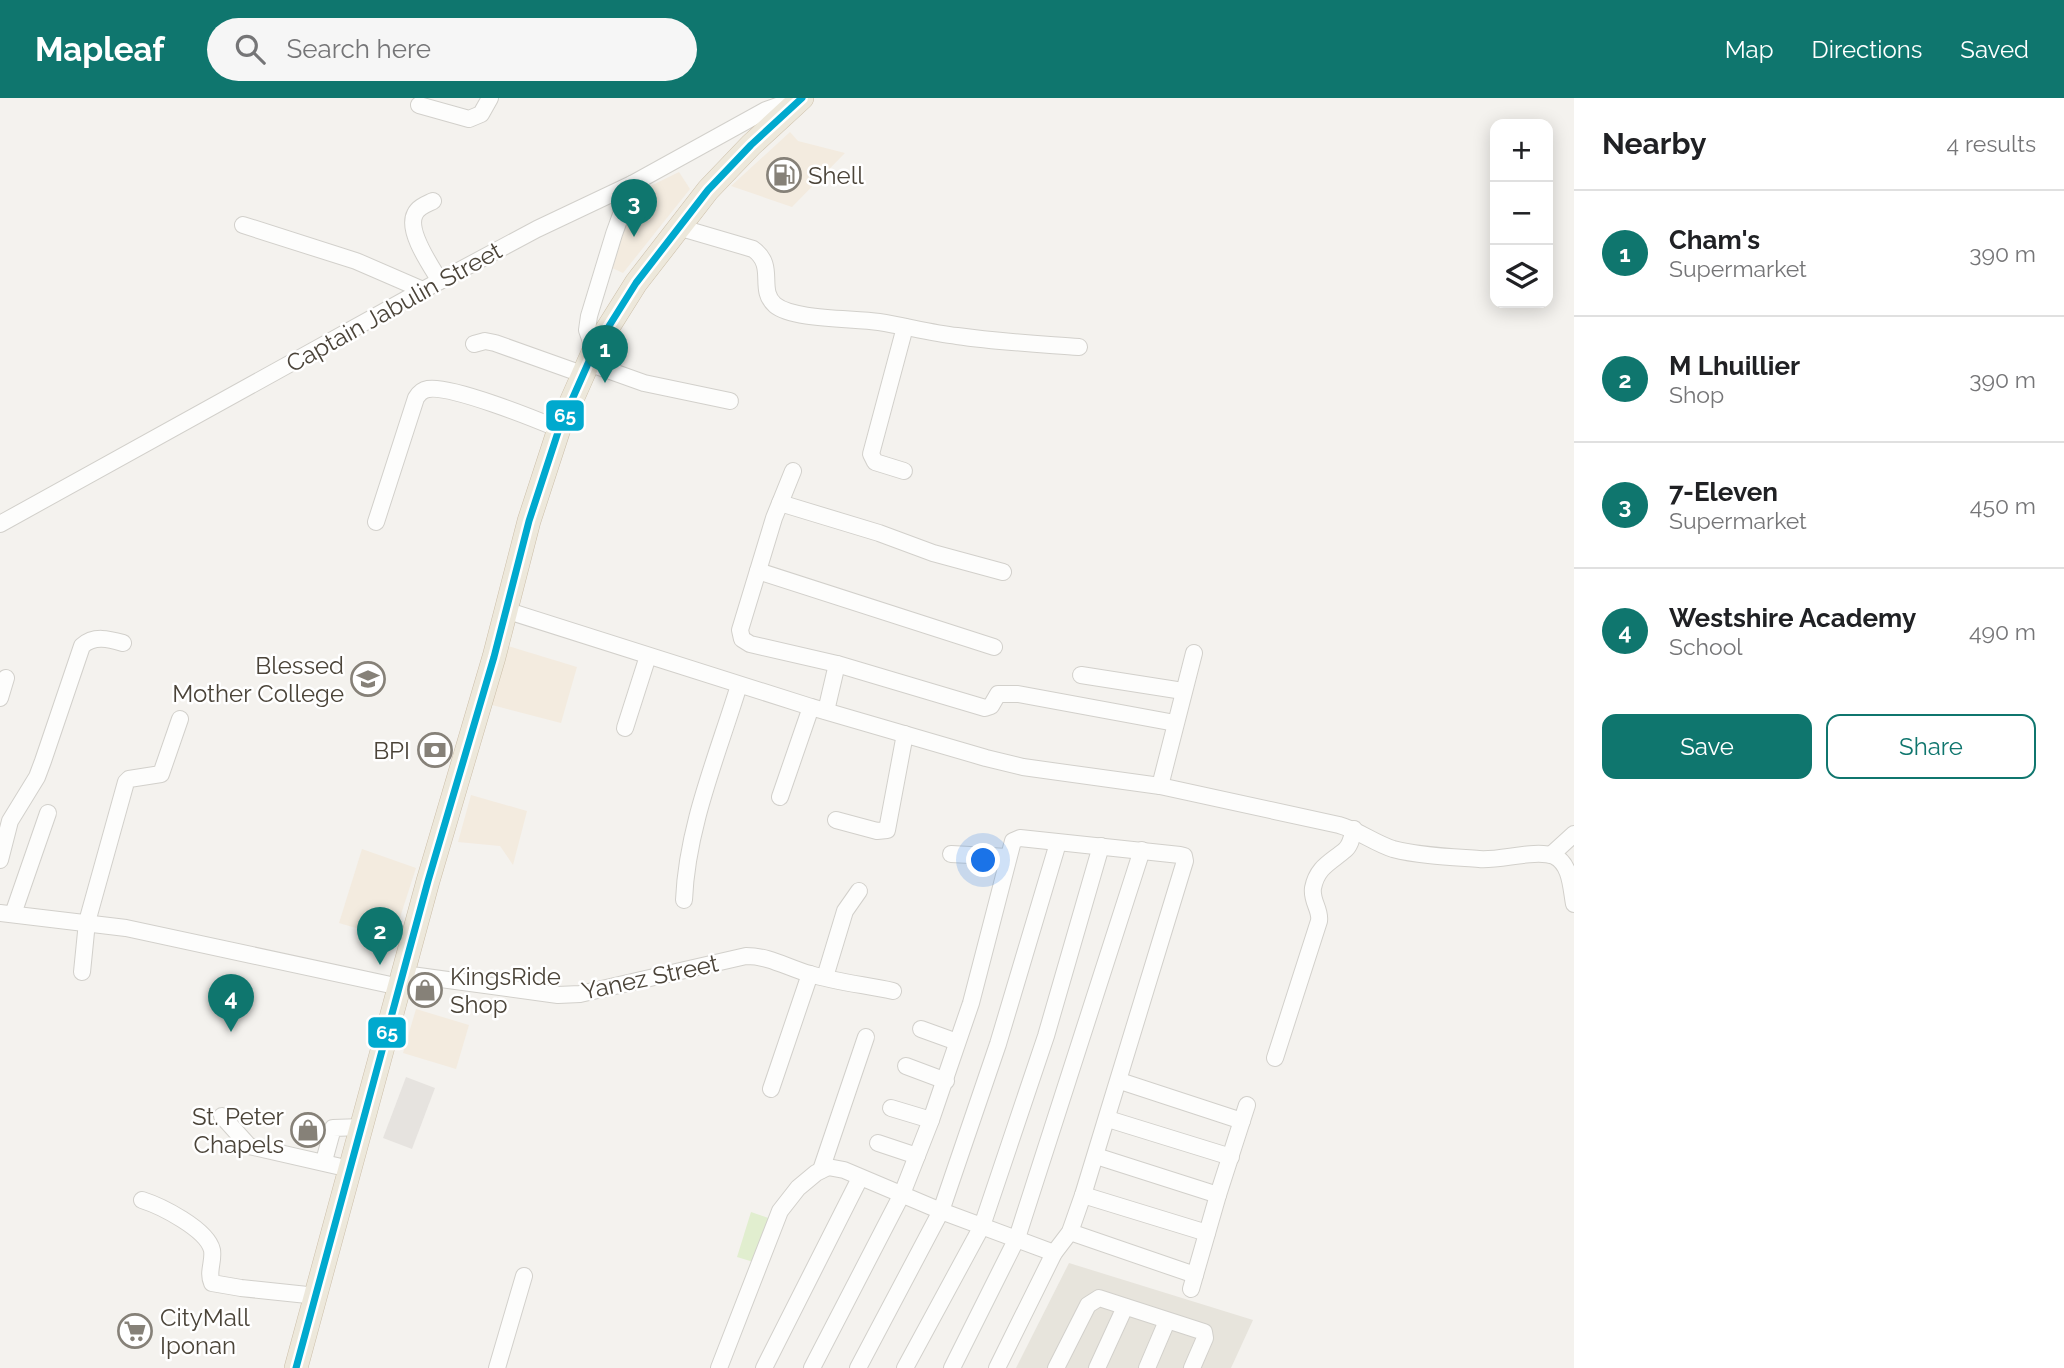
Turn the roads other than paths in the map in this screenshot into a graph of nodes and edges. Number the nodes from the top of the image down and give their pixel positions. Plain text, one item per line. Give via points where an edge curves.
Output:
1 (490, 98) edge
2 (798, 101) edge
3 (419, 105) dead end
4 (632, 184) junction
5 (433, 201) dead end
6 (243, 225) dead end
7 (678, 227) junction
8 (440, 281) junction
9 (424, 290) junction
10 (905, 327) junction
11 (474, 344) dead end
12 (1079, 347) dead end
13 (588, 363) junction
14 (730, 401) dead end
15 (559, 429) junction
16 (793, 471) dead end
17 (904, 471) dead end
18 (780, 503) junction
19 (376, 522) dead end
20 (0, 524) edge
21 (758, 571) junction
22 (1003, 572) dead end
23 (505, 610) junction
24 (123, 643) dead end
25 (993, 647) dead end
26 (1194, 653) dead end
27 (648, 656) junction
28 (836, 664) junction
29 (1081, 675) dead end
30 (6, 678) dead end
31 (740, 685) junction
32 (1183, 691) junction
33 (0, 698) edge
34 (818, 709) junction
35 (180, 719) dead end
36 (1175, 723) junction
37 (625, 728) dead end
38 (905, 734) junction
39 (1160, 786) junction
40 (780, 797) dead end
41 (48, 813) dead end
42 (836, 820) dead end
43 (1354, 829) junction
44 (1574, 834) edge
45 (1058, 842) junction
46 (1101, 846) junction
47 (1142, 850) junction
48 (951, 853) dead end
49 (1551, 855) junction
50 (1008, 857) junction
51 (0, 860) edge
52 (859, 891) dead end
53 (684, 900) dead end
54 (1574, 904) edge
55 (7, 914) edge
56 (87, 922) junction
57 (82, 972) dead end
58 (817, 976) junction
59 (402, 981) junction
60 (892, 991) dead end
61 (921, 1029) dead end
62 (866, 1037) dead end
63 (957, 1042) junction
64 (1275, 1058) dead end
65 (906, 1066) dead end
66 (946, 1080) junction
67 (1120, 1081) junction
68 (771, 1089) dead end
69 (1247, 1105) dead end
70 (891, 1108) dead end
71 (222, 1116) dead end
72 (1108, 1119) junction
73 (931, 1120) junction
74 (1242, 1121) junction
75 (362, 1127) junction
76 (878, 1143) dead end
77 (917, 1156) junction
78 (1096, 1156) junction
79 (1231, 1157) junction
80 (324, 1161) junction
81 (350, 1169) junction
82 (821, 1170) junction
83 (860, 1178) junction
84 (902, 1194) junction
85 (1083, 1195) junction
86 (1218, 1195) junction
87 (142, 1200) dead end
88 (941, 1211) junction
89 (982, 1226) junction
90 (1070, 1231) junction
91 (1207, 1233) junction
92 (1017, 1238) junction
93 (1054, 1253) junction
94 (524, 1276) dead end
95 (317, 1296) junction
96 (1125, 1307) junction
97 (1167, 1321) junction
98 (296, 1368) edge
99 (497, 1368) edge
100 (719, 1368) edge
101 (764, 1368) edge
102 (813, 1368) edge
103 (858, 1368) edge
104 (905, 1368) edge
105 (952, 1368) edge
106 (997, 1368) edge
107 (1056, 1368) edge
108 (1097, 1368) edge
109 (1147, 1368) edge
110 (1192, 1368) edge

1 - 3 street via 481,114 469,119
2 - 4 street, Captain Jabulin Street via 766,110
2 - 7 highway via 708,190
4 - 8 street, Captain Jabulin Street
4 - 13 street via 589,316
5 - 8 street via 419,208 412,222
6 - 9 street via 356,261
7 - 10 street via 753,248 762,255 766,292 776,306 788,312
7 - 13 highway via 636,283
8 - 9 street, Captain Jabulin Street
9 - 20 street, Captain Jabulin Street
10 - 12 street via 959,337
10 - 17 street via 870,454 875,462
11 - 13 street via 485,341
13 - 14 street via 644,383
13 - 15 highway
15 - 19 street via 497,405 425,389 416,398
15 - 23 highway
16 - 18 street
18 - 21 street
18 - 22 street
21 - 25 street
21 - 28 street via 740,630 742,639
23 - 27 street
23 - 59 highway
24 - 51 street via 107,638 88,640 82,646 43,761 10,821
26 - 32 street
27 - 31 street
27 - 37 street
28 - 34 street
28 - 36 street via 985,708 998,694 1018,694
29 - 32 street
30 - 33 street
31 - 34 street
31 - 53 street via 691,840
32 - 36 street
34 - 38 street
34 - 40 street
35 - 56 street via 161,774 126,782
36 - 39 street
38 - 39 street via 1023,768
38 - 42 street via 887,830
39 - 43 street
41 - 55 street
43 - 49 street via 1403,851 1480,860
43 - 64 street via 1347,847 1328,861 1317,878 1313,895 1319,921
44 - 49 street
45 - 46 street
45 - 50 street via 1016,839
45 - 88 street via 998,1044
46 - 47 street
46 - 89 street via 1046,1036
47 - 67 street via 1184,856 1185,861
47 - 92 street
48 - 50 street
49 - 54 street via 1569,873
50 - 63 street
52 - 58 street via 845,911
55 - 56 street, Yanez Street
56 - 57 street
56 - 59 street, Yanez Street
58 - 59 street, Yanez Street via 746,956 580,994
58 - 60 street, Yanez Street
58 - 68 street
59 - 75 highway
61 - 63 street
62 - 82 street
63 - 66 street
65 - 66 street
66 - 73 street
67 - 72 street
67 - 74 street
69 - 74 street
70 - 73 street
71 - 80 street via 249,1146
72 - 78 street
72 - 79 street
73 - 77 street
74 - 79 street
75 - 80 street via 333,1128
75 - 81 highway
76 - 77 street
77 - 84 street
78 - 85 street
78 - 86 street
79 - 86 street
80 - 81 street
81 - 95 highway
82 - 83 street via 833,1166
82 - 100 street via 798,1188 780,1211
83 - 84 street
83 - 101 street
84 - 88 street
84 - 102 street
85 - 90 street
85 - 91 street
86 - 91 street
87 - 95 street via 174,1214 208,1242 212,1283
88 - 89 street
88 - 103 street
89 - 92 street
89 - 104 street
90 - 91 street via 1193,1282
90 - 93 street
92 - 93 street
92 - 105 street
93 - 106 street
94 - 99 street
95 - 98 highway
96 - 97 street
96 - 107 street via 1099,1298 1088,1305
96 - 108 street
97 - 109 street
97 - 110 street via 1204,1332

